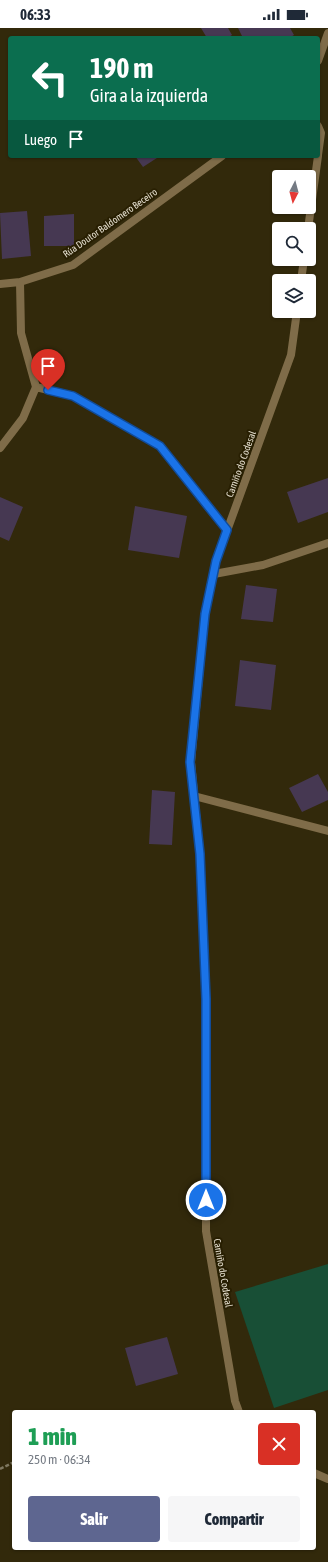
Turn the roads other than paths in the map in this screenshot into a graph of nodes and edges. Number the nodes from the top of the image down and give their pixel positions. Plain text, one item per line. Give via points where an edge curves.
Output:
1 (328, 33) edge
2 (320, 55) edge
3 (320, 131) edge
4 (320, 141) edge
5 (219, 158) edge
6 (318, 158) edge
7 (309, 222) edge
8 (20, 282) junction
9 (0, 284) edge
10 (296, 318) edge
11 (36, 388) junction
12 (0, 448) edge
13 (227, 530) junction
14 (328, 543) edge
15 (214, 574) junction
16 (194, 796) junction
17 (328, 831) edge
18 (238, 1410) edge
19 (316, 1474) edge
20 (328, 1479) edge

1 - 2 street
3 - 4 street
5 - 8 street, Rúa Doutor Baldomero Beceiro via 73,265
6 - 7 street
8 - 9 street, Rúa Doutor Baldomero Beceiro
8 - 11 street via 21,333
10 - 13 street, Camiño do Codesal via 291,355
11 - 12 street via 23,418
11 - 13 street via 73,396 160,446
13 - 15 street, Camiño do Codesal
14 - 15 street via 263,565
15 - 16 street, Camiño do Codesal via 205,614 190,762
16 - 17 street
16 - 18 street, Camiño do Codesal via 200,854 206,999 206,1231
19 - 20 street

